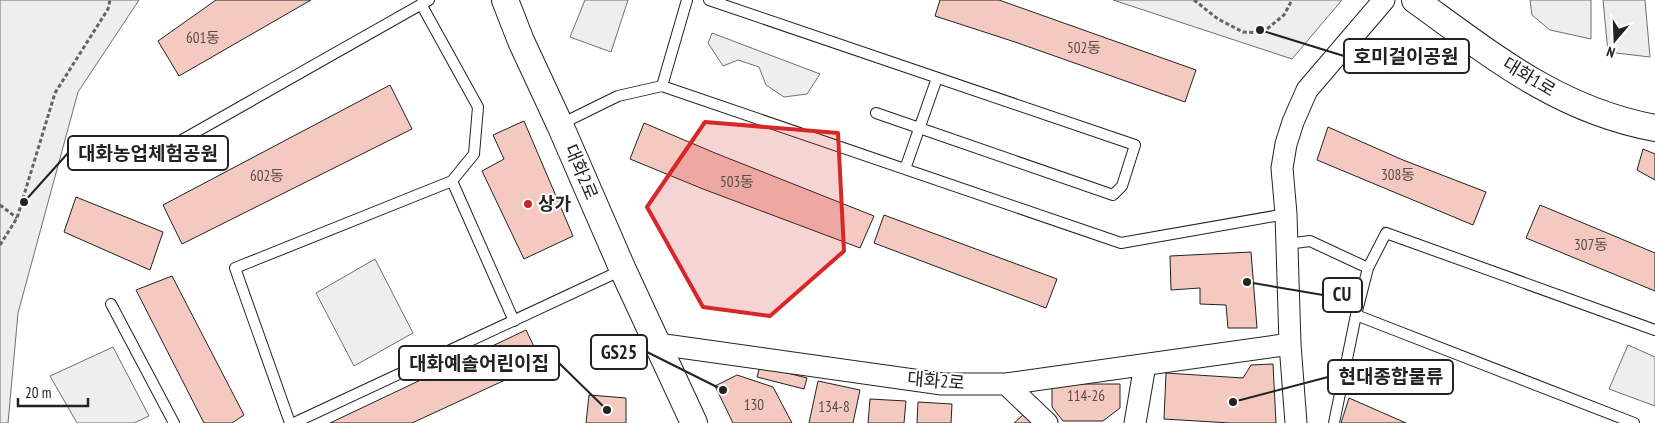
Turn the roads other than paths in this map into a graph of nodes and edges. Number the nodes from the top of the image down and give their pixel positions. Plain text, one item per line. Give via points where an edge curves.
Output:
1 (505, 0) edge
2 (687, 0) edge
3 (709, 0) edge
4 (1384, 0) edge
5 (1416, 0) edge
6 (425, 2) edge
7 (936, 78) junction
8 (662, 86) junction
9 (876, 113) dead end
10 (560, 125) junction
11 (920, 128) junction
12 (1655, 128) edge
13 (172, 145) dead end
14 (905, 169) junction
15 (452, 181) junction
16 (1286, 214) junction
17 (1287, 244) junction
18 (1368, 268) junction
19 (623, 270) junction
20 (111, 304) dead end
21 (1356, 315) junction
22 (514, 321) junction
23 (1655, 330) edge
24 (658, 344) junction
25 (1290, 344) junction
26 (1145, 364) junction
27 (1006, 384) junction
28 (174, 423) edge
29 (292, 423) edge
30 (694, 423) edge
31 (1047, 423) edge
32 (1135, 423) edge
33 (1296, 423) edge
34 (1334, 423) edge
35 (1634, 423) edge

1 - 10 street, 대화2로
2 - 8 lane
3 - 7 lane
4 - 16 street via 1317,77 1300,104 1286,144 1282,168
5 - 12 street, 대화1로 via 1516,71 1556,94 1595,112
6 - 13 lane
6 - 15 lane via 478,107 474,154
7 - 11 lane
7 - 11 lane via 1136,145 1122,186 1113,196
8 - 10 lane via 618,96
8 - 14 lane
9 - 11 lane
10 - 19 street, 대화2로
11 - 14 lane
14 - 16 lane via 1121,242
15 - 22 lane
15 - 29 lane via 235,268
16 - 17 street
17 - 18 lane via 1310,240
17 - 25 street
18 - 21 lane
18 - 23 lane via 1386,234
19 - 22 lane
19 - 24 street, 대화2로
20 - 28 lane
21 - 34 lane
21 - 35 lane
22 - 29 lane
24 - 27 street, 대화2로 via 942,384
24 - 30 street, 대화2로
25 - 26 street, 대화2로
25 - 33 street
26 - 27 street, 대화2로
26 - 32 street
27 - 31 street

